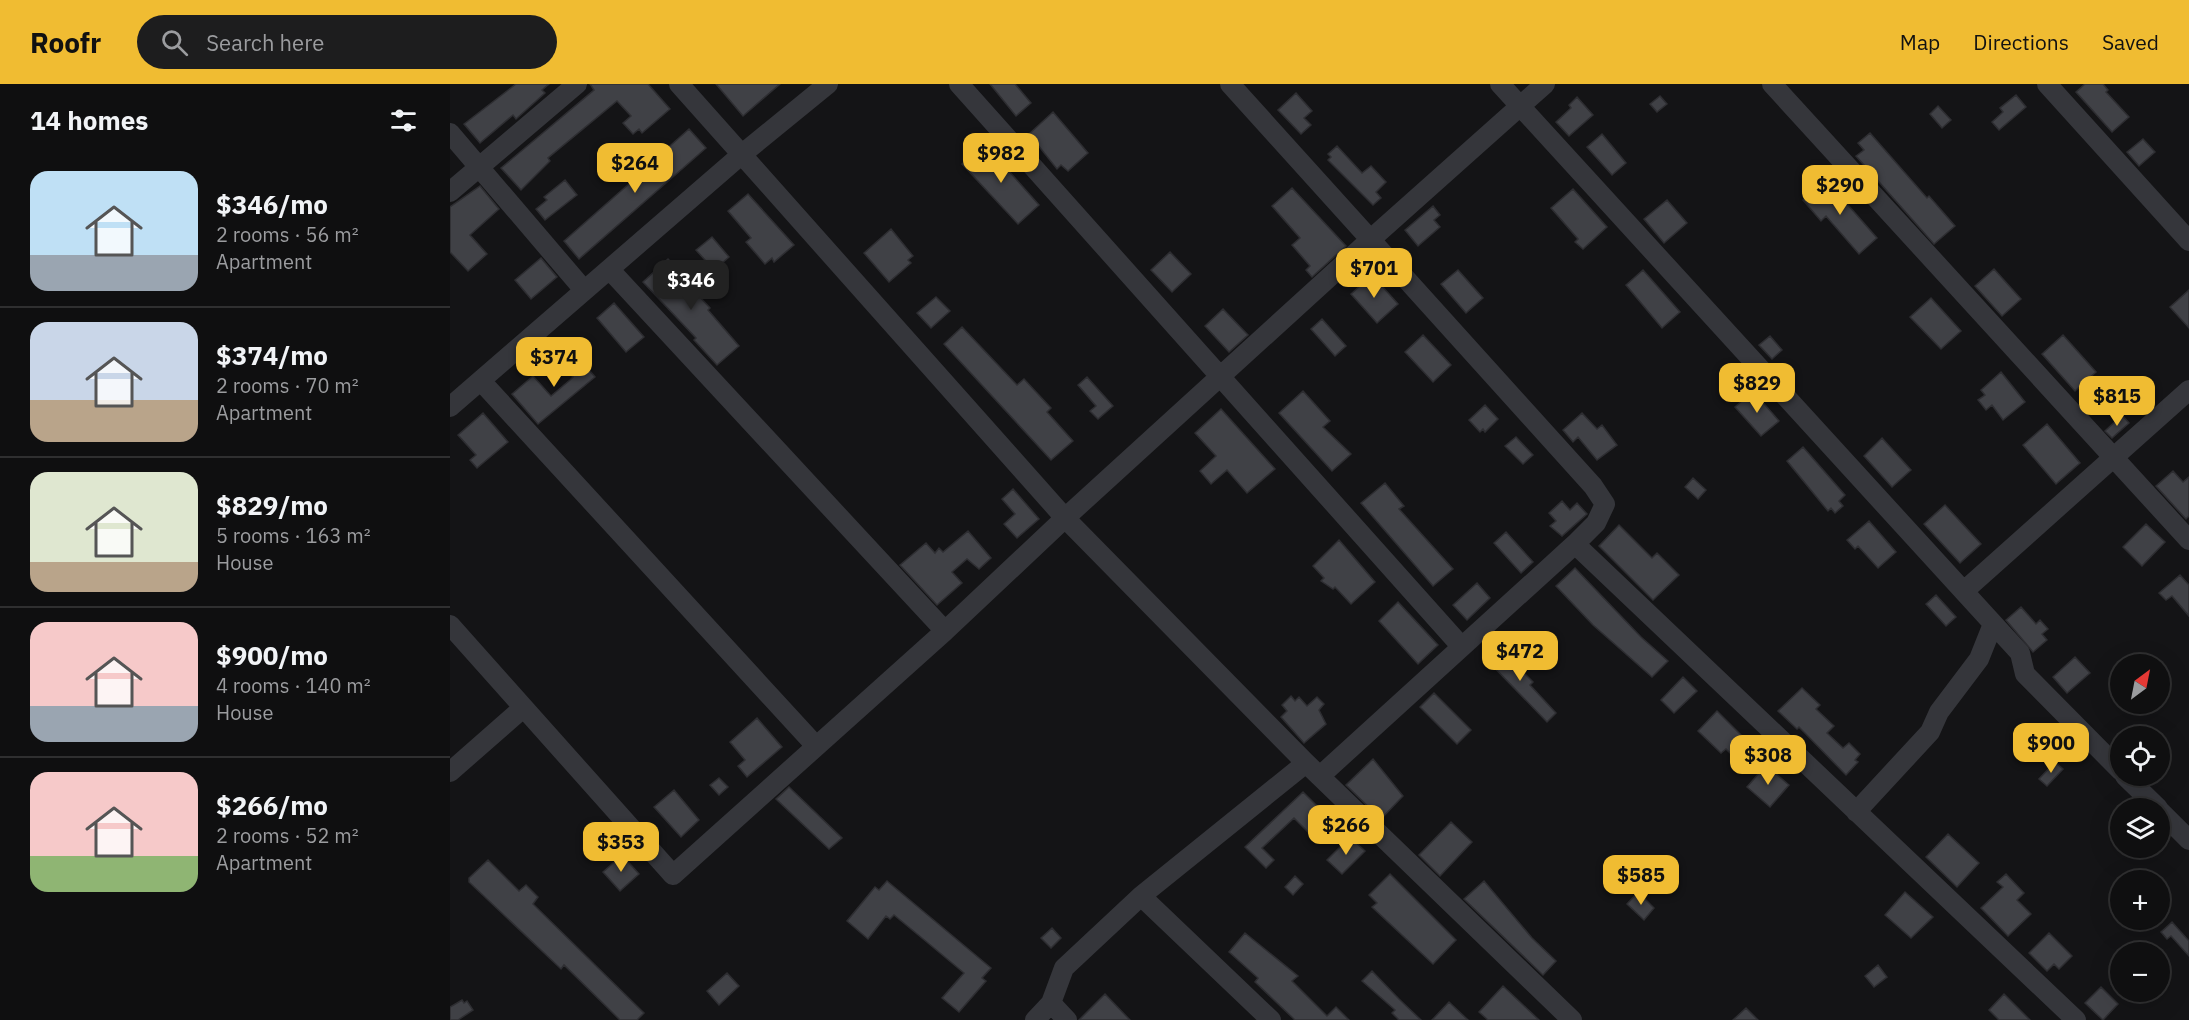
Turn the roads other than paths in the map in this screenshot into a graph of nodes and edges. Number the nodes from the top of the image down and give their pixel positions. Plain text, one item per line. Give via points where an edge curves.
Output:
1 (577, 84) edge
2 (679, 84) edge
3 (828, 84) edge
4 (959, 84) edge
5 (1230, 84) edge
6 (1500, 84) edge
7 (1545, 84) edge
8 (1772, 84) edge
9 (2047, 84) edge
10 (1520, 106) junction
11 (450, 133) edge
12 (741, 155) junction
13 (480, 166) junction
14 (450, 192) edge
15 (1370, 240) junction
16 (2189, 241) edge
17 (610, 270) junction
18 (584, 290) junction
19 (1219, 377) junction
20 (481, 381) junction
21 (2189, 390) edge
22 (450, 407) edge
23 (2113, 457) junction
24 (1065, 518) junction
25 (2189, 540) edge
26 (1575, 544) junction
27 (1964, 591) junction
28 (1993, 624) junction
29 (450, 625) edge
30 (945, 631) junction
31 (1461, 646) junction
32 (523, 708) junction
33 (816, 746) junction
34 (2110, 760) edge
35 (1313, 770) junction
36 (450, 772) edge
37 (2135, 786) edge
38 (2147, 798) edge
39 (1856, 812) junction
40 (2170, 821) edge
41 (2189, 840) edge
42 (1141, 896) junction
43 (1052, 1003) junction
44 (1035, 1020) edge
45 (1067, 1020) edge
46 (1271, 1020) edge
47 (1572, 1020) edge
48 (2076, 1020) edge

1 - 13 street
2 - 12 street
3 - 12 street
4 - 19 street
5 - 15 street
6 - 10 street
7 - 10 street
8 - 23 street
9 - 16 street
10 - 15 street
10 - 27 street
11 - 13 street
12 - 17 street
12 - 24 street
13 - 14 street
13 - 18 street
15 - 19 street
15 - 26 street via 1593,486 1605,504 1596,523
17 - 18 street
17 - 30 street
18 - 20 street
19 - 24 street
19 - 31 street
20 - 22 street
20 - 33 street
21 - 23 street
23 - 25 street
23 - 27 street
24 - 30 street
24 - 35 street
26 - 31 street
26 - 39 street
27 - 28 street
28 - 34 street via 2020,652 2025,674
28 - 39 street via 1979,659 1939,712 1930,732
29 - 32 street
30 - 33 street
31 - 35 street
32 - 33 street via 673,875
32 - 36 street
35 - 42 street
35 - 47 street
37 - 38 street
39 - 48 street
40 - 41 street
42 - 43 street via 1064,968
42 - 46 street
43 - 44 street
43 - 45 street

